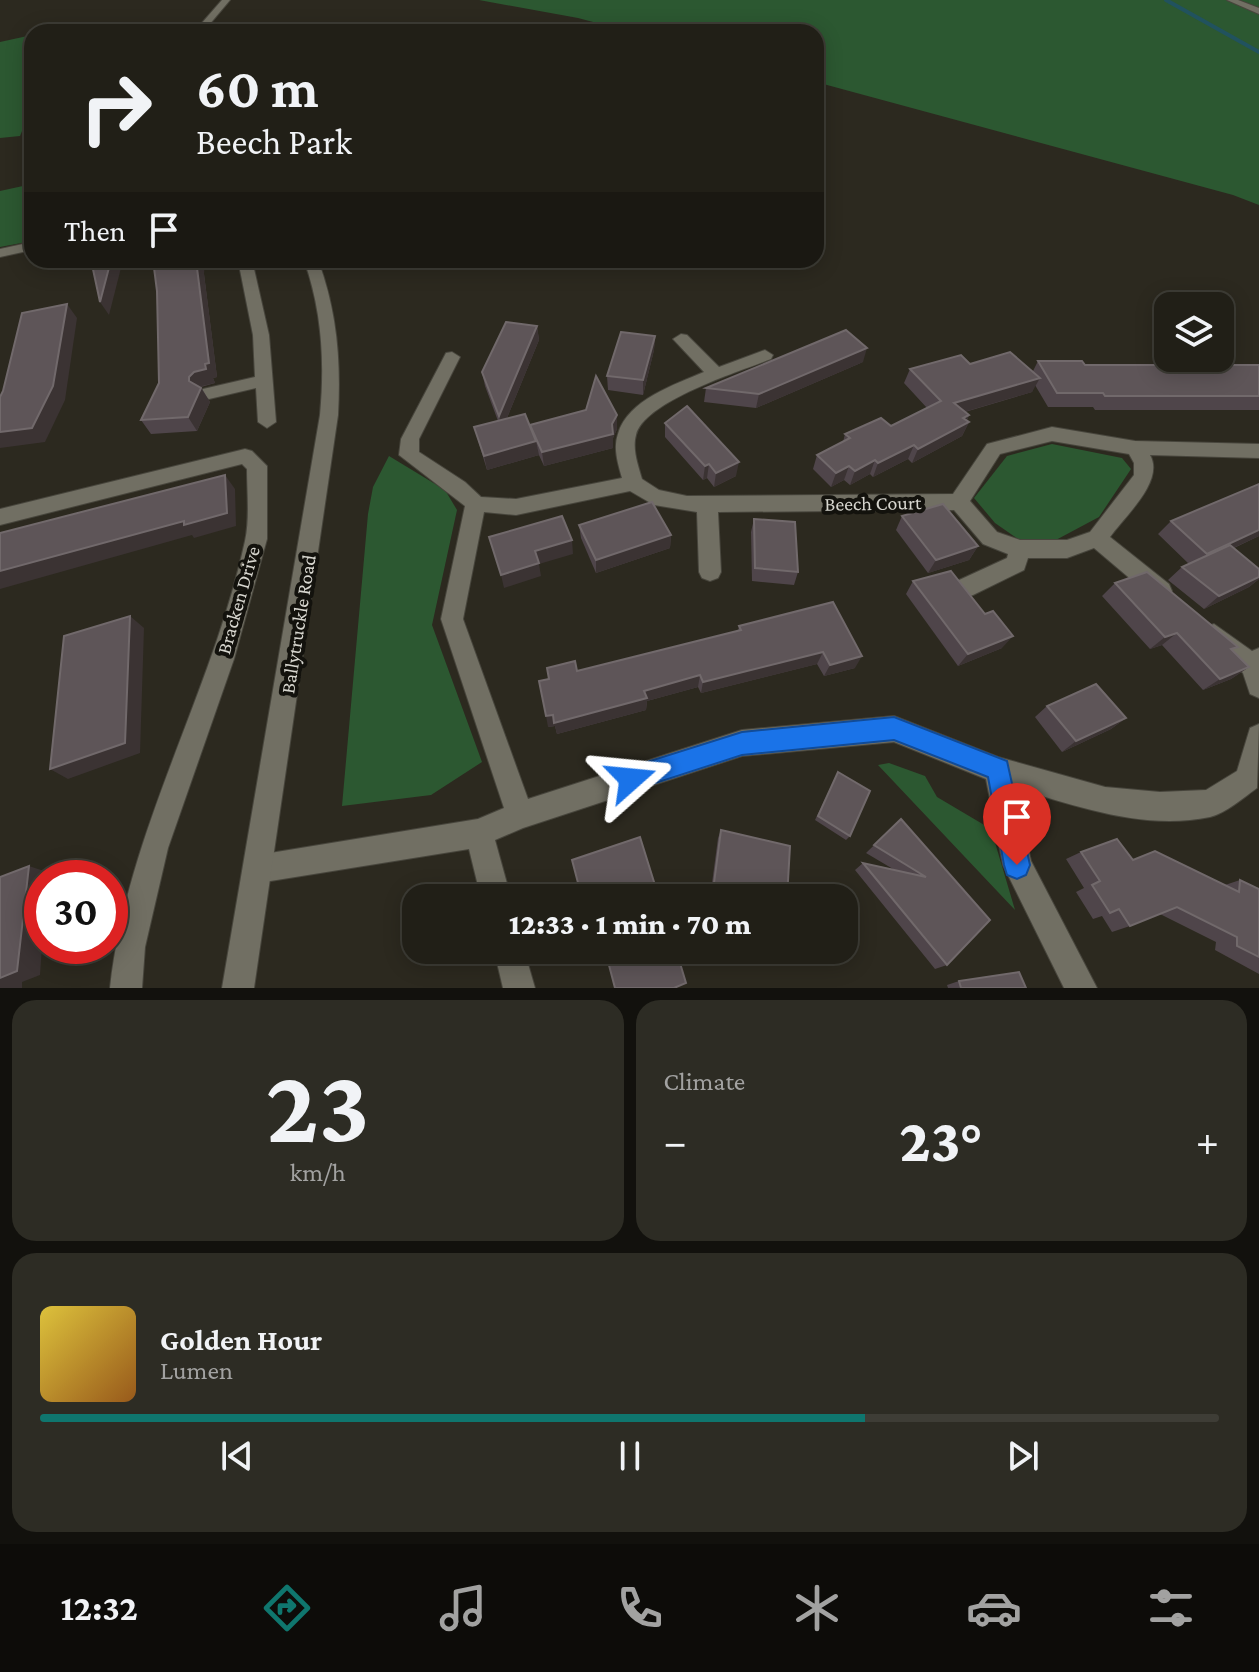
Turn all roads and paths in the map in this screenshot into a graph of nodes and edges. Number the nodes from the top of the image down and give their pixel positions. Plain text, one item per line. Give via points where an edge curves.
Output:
1 (226, 0) edge
2 (1231, 0) edge
3 (1259, 11) edge
4 (205, 24) edge
5 (24, 248) edge
6 (2, 252) edge
7 (0, 268) edge
8 (247, 268) edge
9 (313, 268) edge
10 (681, 339) dead end
11 (765, 355) dead end
12 (452, 357) dead end
13 (717, 375) junction
14 (265, 380) junction
15 (209, 393) dead end
16 (267, 422) dead end
17 (1135, 448) junction
18 (1259, 451) edge
19 (633, 483) junction
20 (959, 502) junction
21 (476, 504) junction
22 (707, 504) junction
23 (0, 517) edge
24 (1097, 538) junction
25 (1020, 549) junction
26 (710, 572) dead end
27 (965, 588) edge
28 (1257, 671) edge
29 (1259, 737) edge
30 (998, 770) junction
31 (1253, 784) edge
32 (520, 815) junction
33 (479, 833) junction
34 (258, 869) junction
35 (492, 884) edge
36 (513, 964) edge
37 (126, 988) edge
38 (238, 988) edge
39 (519, 988) edge
40 (1081, 988) edge

1 - 4 street
2 - 3 street
5 - 6 street
6 - 7 street
8 - 14 street
9 - 34 street, Ballytruckle Road via 328,326 331,397
10 - 13 street
11 - 13 street
12 - 21 street via 410,439 409,455
13 - 19 street via 656,402 629,429 626,453
14 - 15 street
14 - 16 street
17 - 18 street
17 - 20 street via 1052,434 994,449
17 - 24 street via 1144,462 1144,477
19 - 21 street via 516,507
19 - 22 street, Beech Court via 654,497
20 - 22 street, Beech Court
20 - 25 street via 990,538
21 - 32 street via 452,619
22 - 26 street
23 - 37 street, Bracken Drive via 245,456 257,466 256,539 222,659 154,848 130,947
24 - 25 street via 1067,549
24 - 28 street
25 - 27 street via 1016,564
29 - 31 street
30 - 31 street via 1105,801 1160,806 1210,803
30 - 32 street via 894,729 864,731 742,743
30 - 40 street via 1017,865
32 - 33 street
33 - 34 street
33 - 35 street
34 - 38 street, Ballytruckle Road
36 - 39 street

